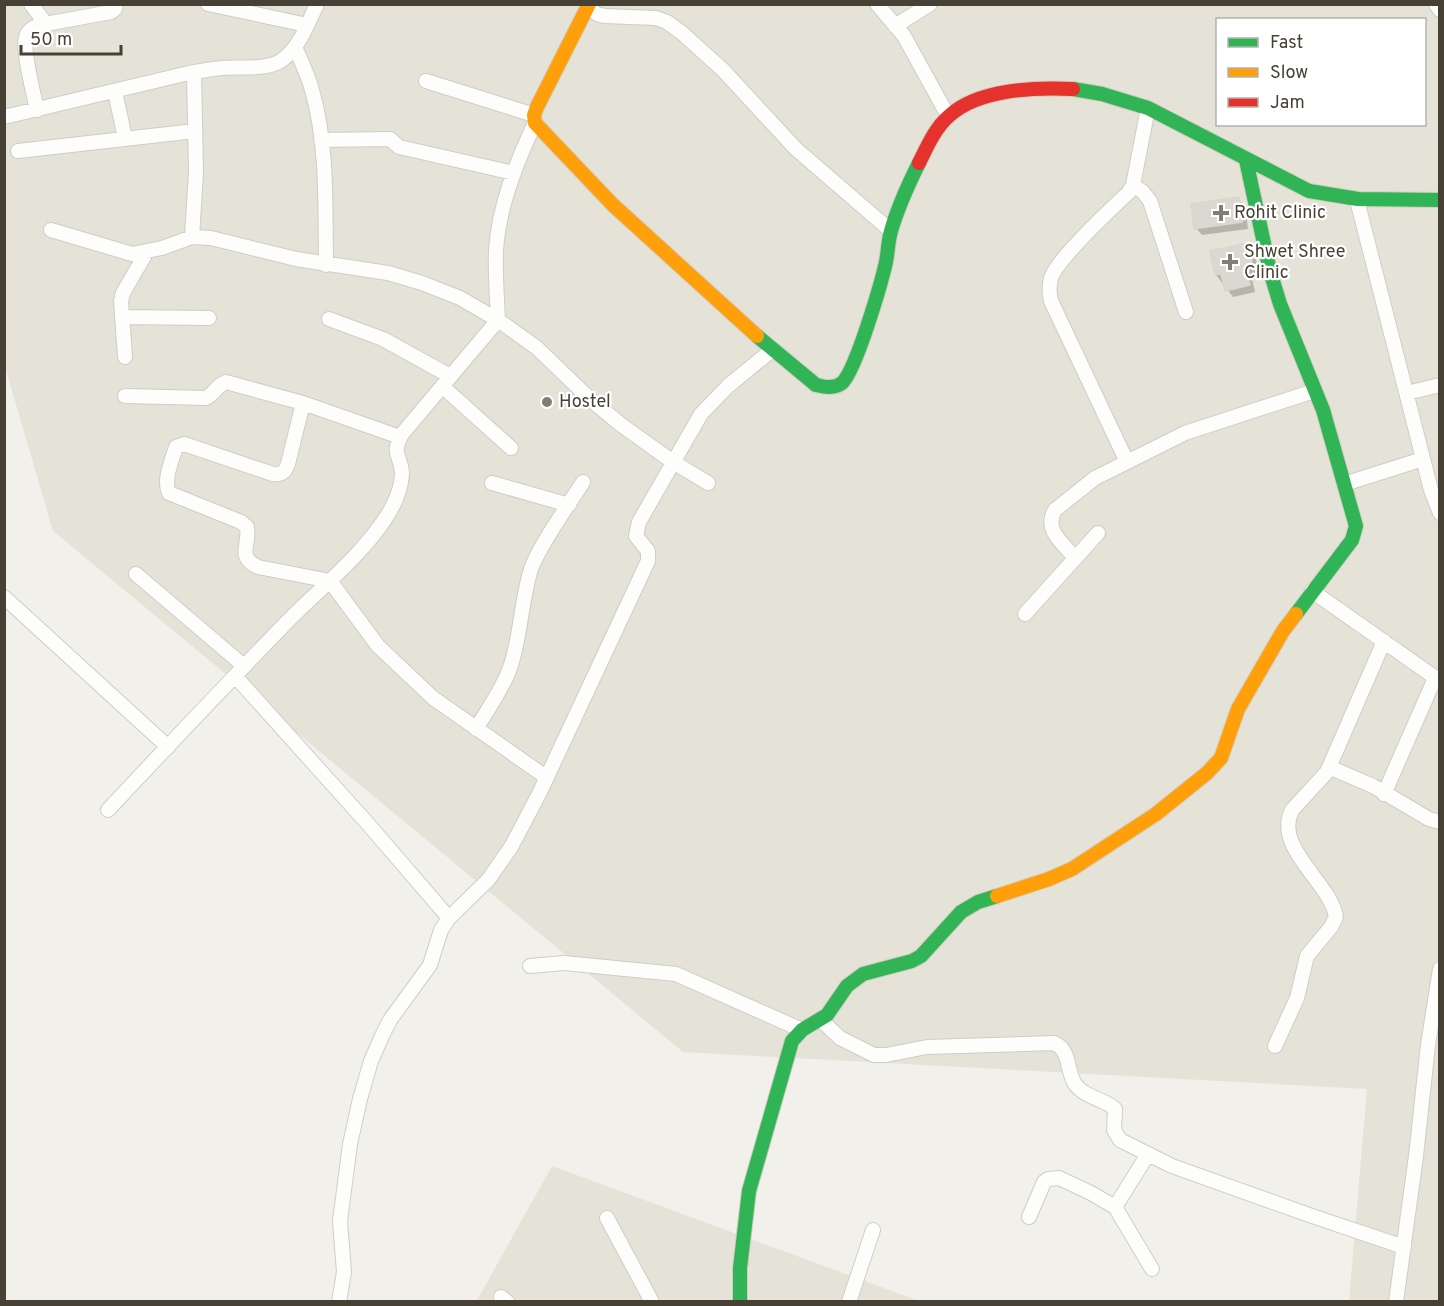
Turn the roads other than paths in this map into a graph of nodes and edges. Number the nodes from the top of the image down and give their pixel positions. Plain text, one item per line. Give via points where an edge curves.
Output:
1 (31, 4) edge
2 (116, 4) edge
3 (208, 4) edge
4 (317, 4) edge
5 (877, 4) edge
6 (930, 4) edge
7 (1436, 4) edge
8 (589, 6) edge
9 (1440, 10) edge
10 (46, 24) junction
11 (308, 25) junction
12 (895, 26) junction
13 (295, 46) junction
14 (194, 72) junction
15 (426, 81) dead end
16 (115, 92) junction
17 (1149, 108) junction
18 (37, 110) junction
19 (948, 116) junction
20 (4, 117) edge
21 (534, 119) junction
22 (195, 131) junction
23 (125, 138) junction
24 (321, 140) junction
25 (18, 151) dead end
26 (1246, 160) junction
27 (514, 173) junction
28 (1132, 185) junction
29 (1357, 200) junction
30 (1440, 200) edge
31 (51, 230) dead end
32 (891, 231) junction
33 (192, 237) junction
34 (146, 253) junction
35 (326, 265) junction
36 (1186, 312) dead end
37 (122, 317) junction
38 (209, 318) dead end
39 (329, 319) dead end
40 (498, 320) junction
41 (772, 350) junction
42 (124, 357) dead end
43 (446, 381) junction
44 (1440, 385) edge
45 (1314, 391) junction
46 (1407, 393) junction
47 (125, 396) dead end
48 (303, 403) junction
49 (400, 437) junction
50 (511, 448) dead end
51 (1423, 459) junction
52 (673, 462) junction
53 (1127, 462) junction
54 (583, 482) dead end
55 (492, 483) dead end
56 (708, 483) dead end
57 (1344, 484) junction
58 (569, 505) junction
59 (1440, 513) edge
60 (1098, 533) dead end
61 (1075, 558) junction
62 (136, 574) dead end
63 (330, 581) junction
64 (1312, 591) junction
65 (4, 597) edge
66 (1025, 614) dead end
67 (1384, 641) junction
68 (240, 671) junction
69 (1437, 680) edge
70 (476, 729) junction
71 (168, 747) junction
72 (1329, 767) junction
73 (546, 777) junction
74 (1384, 794) junction
75 (108, 810) dead end
76 (1440, 822) edge
77 (449, 918) junction
78 (530, 966) dead end
79 (1440, 969) edge
80 (821, 1020) junction
81 (801, 1030) junction
82 (1275, 1046) dead end
83 (1148, 1154) junction
84 (1115, 1207) junction
85 (1029, 1217) dead end
86 (607, 1218) dead end
87 (873, 1230) dead end
88 (1404, 1247) junction
89 (1152, 1269) dead end
90 (339, 1302) edge
91 (652, 1302) edge
92 (740, 1302) edge
93 (849, 1302) edge
94 (1396, 1302) edge

1 - 10 street
2 - 10 street via 111,12
3 - 11 street
4 - 11 street
5 - 12 street
6 - 12 street
7 - 9 street
8 - 21 street
8 - 32 street via 604,16 667,22 723,70 796,149
10 - 18 street via 32,28 25,44
11 - 13 street
12 - 19 street
13 - 14 street via 280,61 269,65
13 - 24 street via 312,90
14 - 16 street
14 - 22 street
15 - 21 street
16 - 18 street
16 - 23 street
17 - 19 street via 1120,96 1050,87 988,95
17 - 26 street
17 - 28 street
18 - 20 street
19 - 32 street via 936,129
21 - 27 street
21 - 41 street via 613,205
22 - 23 street
22 - 33 street
23 - 25 street
24 - 27 street via 390,139 399,147
24 - 35 street
26 - 29 street via 1309,191
26 - 45 street via 1277,293
27 - 40 street via 496,250
28 - 36 street via 1150,201
28 - 53 street via 1063,259 1052,276 1049,290
29 - 30 street
29 - 46 street
31 - 34 street via 132,254
32 - 41 street via 860,347 844,381 828,388 816,385
33 - 34 street
33 - 35 street
34 - 37 street via 123,293
35 - 40 street via 388,273 422,283 460,298
37 - 38 street
37 - 42 street
39 - 43 street via 383,339
40 - 43 street
40 - 52 street
41 - 52 street via 714,399
43 - 49 street
43 - 50 street
44 - 46 street
45 - 53 street via 1185,433
45 - 57 street
46 - 51 street
47 - 48 street via 206,398 226,382
48 - 49 street
48 - 63 street via 288,464 279,475 184,444 176,447 167,488 169,493 242,522 247,527 244,556 248,562
49 - 63 street via 396,446 402,483 386,519
51 - 57 street
51 - 59 street
52 - 56 street
52 - 73 street via 635,533 648,551 648,561
53 - 61 street via 1095,478 1051,517 1052,530
54 - 58 street
55 - 58 street
57 - 64 street via 1355,533
58 - 70 street via 531,568 510,668
60 - 61 street
61 - 66 street
62 - 68 street
63 - 68 street
63 - 70 street via 378,646 433,698
64 - 67 street
64 - 80 street via 1260,670 1238,709 1221,758 1207,773 1156,814 1072,869 978,902 961,912 921,956 863,974
65 - 71 street
67 - 69 street
67 - 72 street
68 - 71 street
68 - 77 street
69 - 74 street
70 - 73 street
71 - 75 street
72 - 74 street
72 - 82 street via 1292,810 1288,829 1294,848 1332,903 1336,917 1307,956 1297,998
73 - 77 street via 511,847 488,880
74 - 76 street
77 - 90 street via 430,965 386,1028 360,1099 342,1198 344,1272
78 - 81 street via 564,963 676,974
79 - 88 street
80 - 81 street
80 - 83 street via 840,1038 874,1055 968,1044 1054,1043 1065,1053 1077,1086 1115,1109 1116,1135 1120,1140
81 - 92 street via 788,1050 749,1191
83 - 84 street
83 - 88 street via 1172,1166
84 - 85 street via 1054,1178 1044,1182
84 - 89 street
86 - 91 street
87 - 93 street
88 - 94 street

